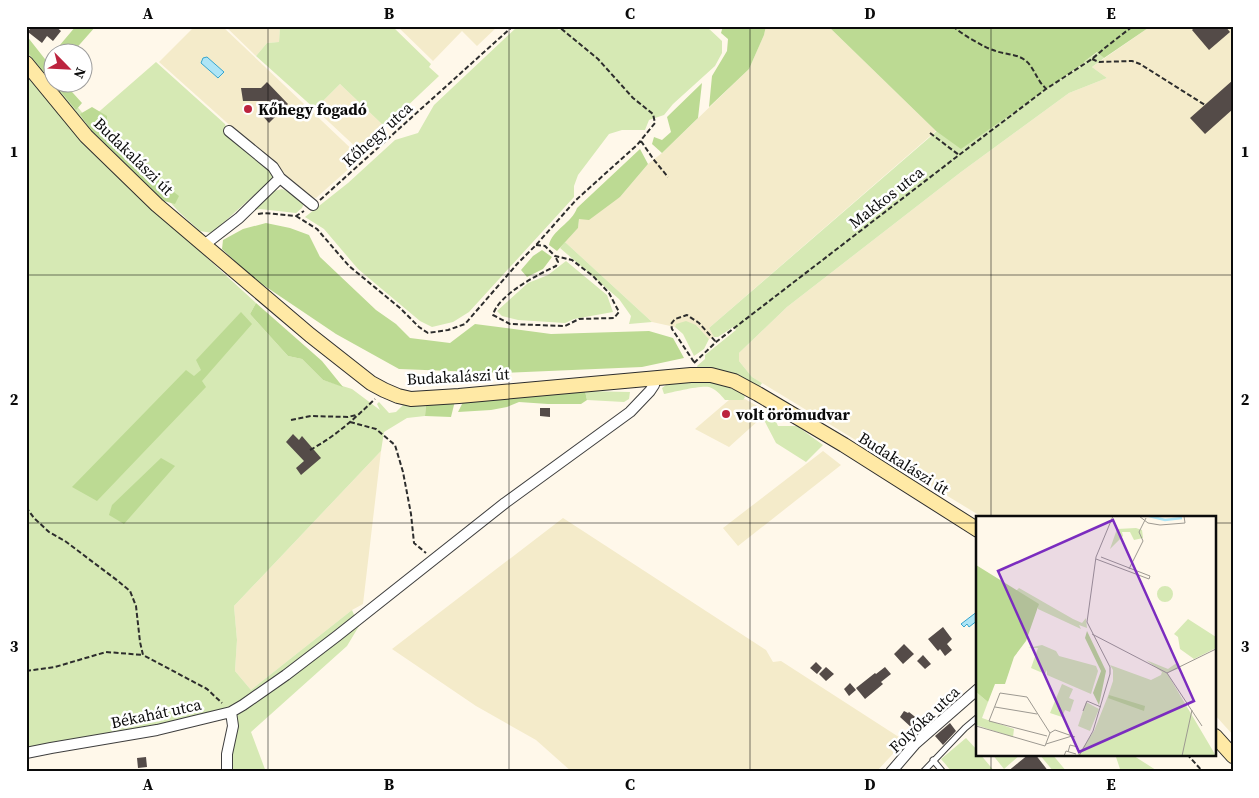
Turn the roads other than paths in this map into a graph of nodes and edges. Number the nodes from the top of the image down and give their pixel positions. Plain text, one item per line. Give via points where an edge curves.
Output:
1 (26, 63) edge
2 (229, 130) dead end
3 (280, 178) junction
4 (313, 205) road end
5 (204, 245) junction
6 (655, 378) junction
7 (976, 529) edge
8 (976, 691) edge
9 (231, 712) junction
10 (976, 719) edge
11 (1216, 737) edge
12 (26, 753) edge
13 (1233, 756) edge
14 (933, 760) junction
15 (227, 772) edge
16 (890, 772) edge
17 (922, 772) edge
18 (944, 772) edge

1 - 5 main road, Budakalászi út via 86,136 157,205
2 - 3 street via 273,167
3 - 4 street
3 - 5 street via 239,218
5 - 6 main road, Budakalászi út via 371,383 398,396 411,399 459,396
6 - 7 main road, Budakalászi út via 693,368 734,381 844,445
6 - 9 street, Békahát utca via 650,391 630,412 505,503 286,675
8 - 16 street, Folyóka utca via 915,744
9 - 12 street, Békahát utca via 140,734
9 - 15 street via 233,726
10 - 14 lane
11 - 13 main road
14 - 17 lane
14 - 18 lane

